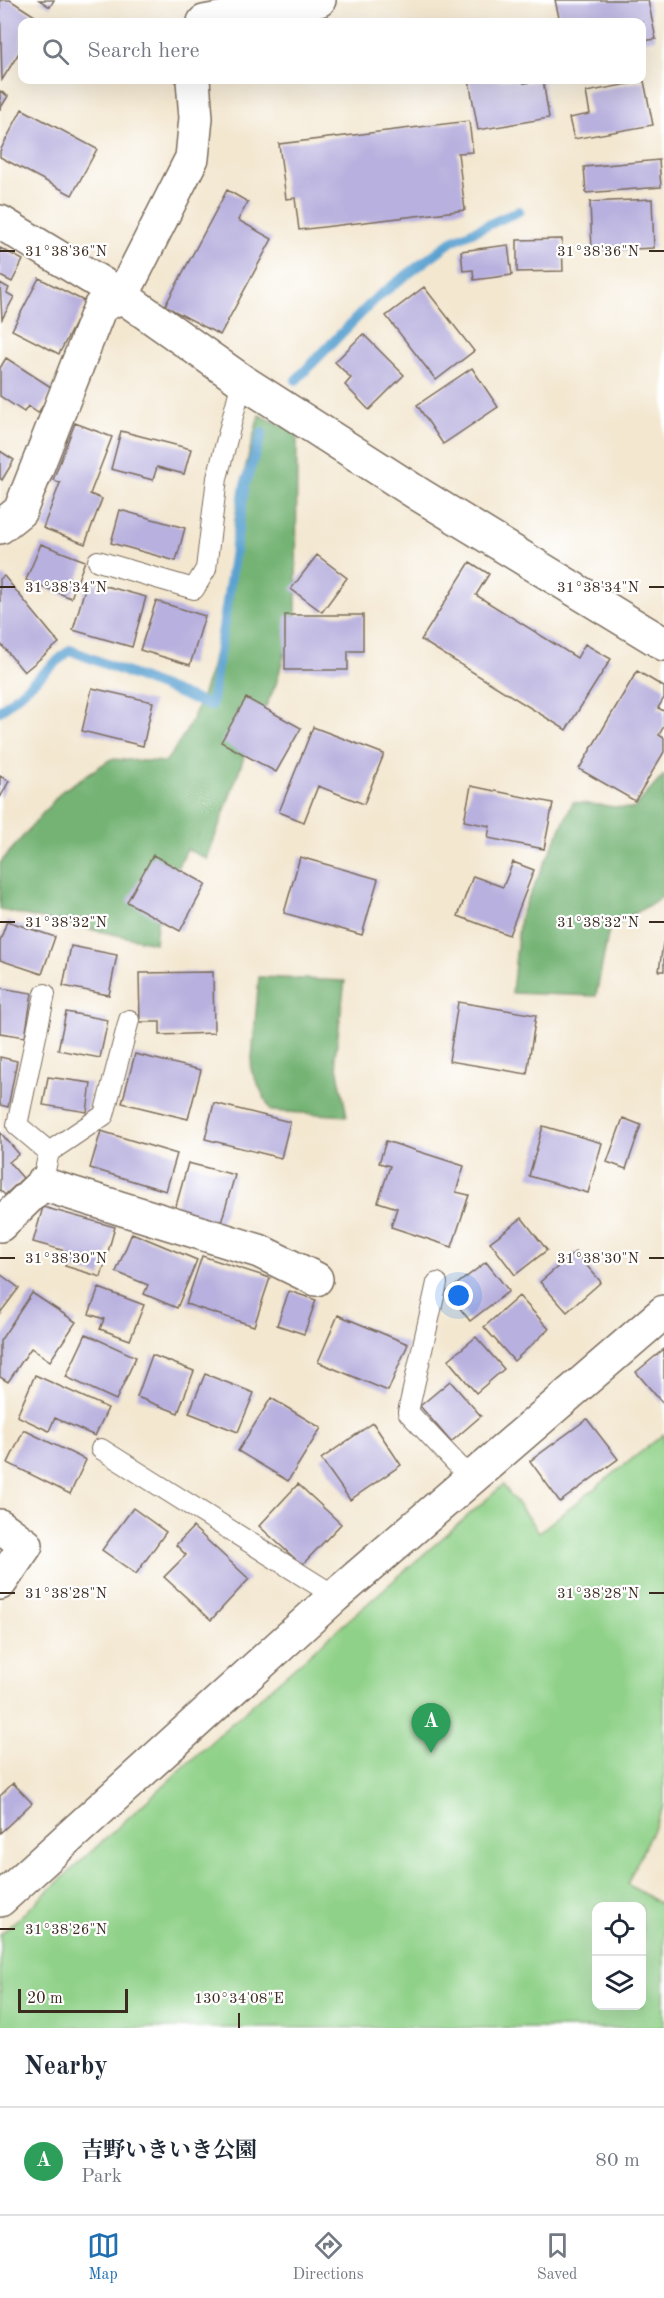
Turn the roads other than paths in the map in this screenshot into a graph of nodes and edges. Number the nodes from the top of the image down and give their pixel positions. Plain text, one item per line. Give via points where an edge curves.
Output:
1 (193, 0) edge
2 (319, 0) edge
3 (191, 18) edge
4 (225, 18) edge
5 (193, 84) edge
6 (0, 222) edge
7 (123, 296) junction
8 (242, 381) junction
9 (0, 527) edge
10 (98, 561) dead end
11 (664, 644) edge
12 (45, 994) dead end
13 (129, 1020) dead end
14 (49, 1152) junction
15 (42, 1184) junction
16 (0, 1225) edge
17 (316, 1279) dead end
18 (437, 1283) dead end
19 (664, 1312) edge
20 (101, 1449) dead end
21 (472, 1480) junction
22 (0, 1526) edge
23 (0, 1583) edge
24 (335, 1596) junction
25 (0, 1900) edge

1 - 3 street
2 - 4 street
5 - 7 street via 196,118 192,158
6 - 7 street
7 - 8 street
7 - 9 street via 100,307 20,511
8 - 10 lane via 216,478 206,569 194,590
8 - 11 street
12 - 14 lane via 17,1125
13 - 14 lane via 104,1115
14 - 15 lane
15 - 16 street
15 - 17 street via 259,1251
18 - 21 lane via 408,1412
19 - 21 street
20 - 24 lane
21 - 24 street
22 - 23 street via 26,1545
24 - 25 street

